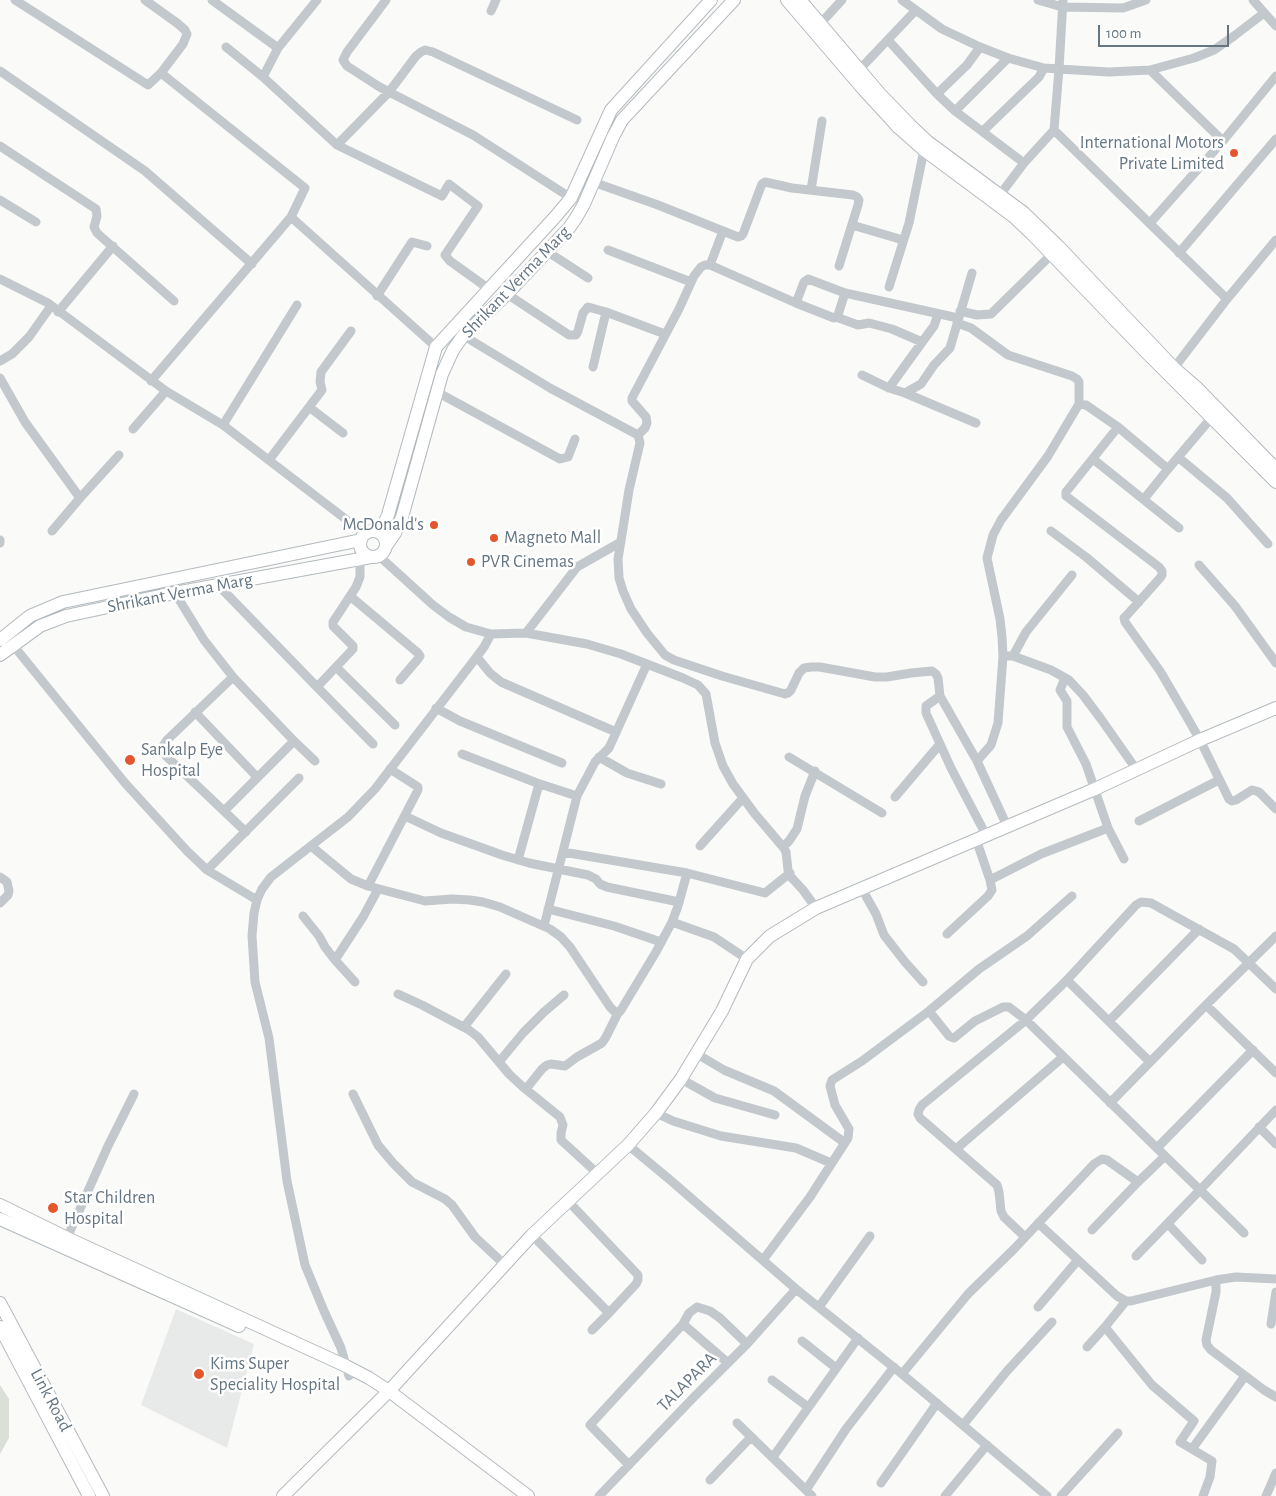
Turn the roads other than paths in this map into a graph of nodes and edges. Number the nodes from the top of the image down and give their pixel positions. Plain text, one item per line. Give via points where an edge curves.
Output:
1 (15, 0) edge
2 (145, 0) edge
3 (212, 0) edge
4 (386, 0) edge
5 (496, 0) edge
6 (711, 0) edge
7 (734, 0) edge
8 (787, 0) edge
9 (800, 0) edge
10 (842, 0) edge
11 (902, 0) edge
12 (1038, 0) edge
13 (1146, 0) edge
14 (1253, 0) edge
15 (312, 2) edge
16 (1062, 4) edge
17 (916, 10) junction
18 (491, 11) dead end
19 (1264, 13) junction
20 (820, 24) junction
21 (1276, 26) edge
22 (888, 40) junction
23 (226, 47) dead end
24 (980, 47) junction
25 (278, 48) junction
26 (1008, 58) junction
27 (1044, 68) junction
28 (860, 69) junction
29 (1058, 69) junction
30 (0, 70) edge
31 (1150, 70) junction
32 (161, 73) junction
33 (1276, 76) edge
34 (263, 77) junction
35 (389, 92) junction
36 (937, 94) junction
37 (956, 111) junction
38 (577, 120) dead end
39 (822, 121) dead end
40 (1054, 130) junction
41 (983, 131) junction
42 (1276, 139) edge
43 (1223, 141) junction
44 (337, 145) junction
45 (0, 146) edge
46 (924, 150) junction
47 (1024, 163) junction
48 (594, 182) junction
49 (811, 190) junction
50 (999, 196) junction
51 (571, 198) junction
52 (0, 200) edge
53 (291, 217) junction
54 (36, 222) dead end
55 (1150, 223) junction
56 (852, 225) junction
57 (723, 231) junction
58 (903, 240) junction
59 (1276, 240) edge
60 (113, 246) junction
61 (426, 246) dead end
62 (608, 250) dead end
63 (548, 252) junction
64 (1180, 253) junction
65 (1052, 254) junction
66 (252, 264) junction
67 (710, 265) junction
68 (839, 266) dead end
69 (972, 273) dead end
70 (588, 278) dead end
71 (0, 279) edge
72 (691, 282) junction
73 (889, 287) dead end
74 (489, 289) junction
75 (845, 293) junction
76 (507, 294) junction
77 (377, 296) junction
78 (1227, 300) junction
79 (174, 301) dead end
80 (796, 303) junction
81 (297, 305) dead end
82 (54, 309) junction
83 (606, 312) junction
84 (938, 314) junction
85 (836, 317) junction
86 (959, 317) junction
87 (452, 329) junction
88 (351, 331) dead end
89 (665, 334) junction
90 (464, 336) junction
91 (922, 342) junction
92 (436, 347) junction
93 (0, 361) edge
94 (593, 367) dead end
95 (1174, 368) junction
96 (862, 376) dead end
97 (0, 378) edge
98 (151, 381) junction
99 (889, 388) junction
100 (166, 391) junction
101 (437, 392) junction
102 (905, 393) junction
103 (1079, 404) junction
104 (309, 407) junction
105 (1212, 417) junction
106 (976, 423) dead end
107 (223, 424) junction
108 (1118, 427) junction
109 (133, 428) dead end
110 (343, 433) dead end
111 (638, 435) junction
112 (575, 439) dead end
113 (119, 455) dead end
114 (1178, 457) junction
115 (1093, 459) junction
116 (269, 460) junction
117 (1168, 469) junction
118 (1276, 469) edge
119 (1276, 482) edge
120 (80, 498) junction
121 (1144, 499) junction
122 (1179, 528) dead end
123 (52, 531) dead end
124 (1050, 531) dead end
125 (380, 533) junction
126 (363, 537) junction
127 (621, 542) junction
128 (1268, 544) dead end
129 (374, 554) junction
130 (1199, 564) dead end
131 (1072, 575) dead end
132 (218, 585) junction
133 (175, 593) junction
134 (350, 596) junction
135 (1139, 602) junction
136 (526, 633) junction
137 (492, 634) junction
138 (0, 640) edge
139 (13, 645) junction
140 (0, 656) edge
141 (1003, 656) junction
142 (1013, 656) junction
143 (477, 658) junction
144 (1276, 663) edge
145 (647, 664) junction
146 (336, 667) junction
147 (233, 677) junction
148 (1065, 678) junction
149 (400, 680) dead end
150 (316, 688) junction
151 (940, 696) junction
152 (436, 708) junction
153 (1276, 708) edge
154 (195, 712) junction
155 (395, 725) dead end
156 (616, 732) junction
157 (1200, 740) junction
158 (294, 741) junction
159 (374, 744) dead end
160 (940, 744) junction
161 (462, 754) dead end
162 (599, 757) junction
163 (790, 757) dead end
164 (314, 760) dead end
165 (977, 761) junction
166 (562, 763) dead end
167 (390, 769) junction
168 (1136, 769) junction
169 (815, 772) junction
170 (257, 777) junction
171 (299, 778) dead end
172 (1219, 780) junction
173 (539, 784) junction
174 (661, 784) dead end
175 (1094, 789) junction
176 (577, 796) junction
177 (895, 797) dead end
178 (743, 798) junction
179 (1276, 809) edge
180 (224, 811) junction
181 (882, 813) dead end
182 (405, 816) junction
183 (1140, 821) dead end
184 (1006, 826) junction
185 (1108, 828) junction
186 (246, 832) junction
187 (981, 837) junction
188 (311, 846) junction
189 (700, 846) dead end
190 (783, 847) junction
191 (563, 852) junction
192 (1124, 859) dead end
193 (518, 860) junction
194 (558, 869) junction
195 (208, 870) junction
196 (687, 873) junction
197 (790, 873) junction
198 (0, 877) edge
199 (990, 880) junction
200 (368, 886) junction
201 (378, 889) junction
202 (862, 889) junction
203 (1072, 896) dead end
204 (257, 900) junction
205 (679, 902) junction
206 (0, 903) edge
207 (816, 908) junction
208 (548, 909) junction
209 (303, 916) dead end
210 (672, 922) junction
211 (544, 926) junction
212 (1199, 929) junction
213 (947, 934) dead end
214 (1276, 936) edge
215 (661, 942) junction
216 (747, 959) junction
217 (335, 960) junction
218 (1249, 963) junction
219 (506, 974) dead end
220 (1067, 980) junction
221 (355, 982) dead end
222 (923, 982) dead end
223 (1276, 989) edge
224 (398, 994) dead end
225 (564, 996) dead end
226 (1206, 1005) junction
227 (929, 1011) junction
228 (618, 1013) junction
229 (1026, 1020) junction
230 (1109, 1021) junction
231 (464, 1027) junction
232 (1253, 1050) junction
233 (697, 1054) junction
234 (1063, 1057) junction
235 (499, 1062) junction
236 (1150, 1062) junction
237 (1276, 1072) edge
238 (681, 1079) junction
239 (526, 1089) junction
240 (134, 1094) dead end
241 (353, 1094) dead end
242 (1110, 1103) junction
243 (1276, 1110) edge
244 (656, 1113) junction
245 (775, 1115) dead end
246 (1260, 1127) junction
247 (845, 1143) junction
248 (1276, 1144) edge
249 (628, 1146) junction
250 (1157, 1148) junction
251 (956, 1149) junction
252 (1165, 1156) junction
253 (831, 1163) junction
254 (597, 1174) junction
255 (1138, 1182) junction
256 (1200, 1190) junction
257 (568, 1201) junction
258 (0, 1205) edge
259 (0, 1219) edge
260 (1038, 1223) junction
261 (1168, 1224) junction
262 (1092, 1230) dead end
263 (1244, 1233) dead end
264 (532, 1235) junction
265 (870, 1236) dead end
266 (1025, 1237) junction
267 (67, 1238) junction
268 (1136, 1256) dead end
269 (763, 1260) junction
270 (1078, 1260) junction
271 (1202, 1260) dead end
272 (505, 1265) junction
273 (1276, 1279) edge
274 (1216, 1280) junction
275 (796, 1289) junction
276 (1276, 1292) edge
277 (1126, 1301) junction
278 (0, 1303) edge
279 (819, 1307) junction
280 (1038, 1307) dead end
281 (608, 1313) junction
282 (1052, 1322) dead end
283 (683, 1324) junction
284 (1271, 1324) dead end
285 (0, 1327) edge
286 (1105, 1327) junction
287 (592, 1330) dead end
288 (858, 1338) junction
289 (802, 1341) dead end
290 (747, 1344) junction
291 (1087, 1347) dead end
292 (728, 1363) junction
293 (894, 1367) junction
294 (836, 1368) junction
295 (348, 1371) junction
296 (902, 1374) junction
297 (1245, 1376) junction
298 (772, 1380) dead end
299 (387, 1394) junction
300 (1276, 1397) edge
301 (937, 1403) junction
302 (808, 1407) junction
303 (737, 1423) dead end
304 (963, 1425) junction
305 (1118, 1433) dead end
306 (751, 1437) junction
307 (987, 1445) junction
308 (1192, 1449) junction
309 (772, 1457) junction
310 (629, 1465) junction
311 (1276, 1473) edge
312 (710, 1480) dead end
313 (882, 1483) dead end
314 (809, 1493) edge
315 (89, 1496) edge
316 (103, 1496) edge
317 (283, 1496) edge
318 (514, 1496) edge
319 (528, 1496) edge
320 (599, 1496) edge
321 (945, 1496) edge
322 (1047, 1496) edge
323 (1061, 1496) edge
324 (1203, 1496) edge
325 (1266, 1496) edge

1 - 32 street via 148,86
2 - 32 street via 177,22 187,34
3 - 25 street
4 - 35 street via 343,60 347,66
5 - 18 street
6 - 51 street, Shrikant Verma Marg via 611,110
7 - 48 street, Shrikant Verma Marg via 622,120
8 - 46 street via 864,90
9 - 20 street
10 - 20 street
11 - 17 street
12 - 16 street
13 - 16 street via 1123,8
14 - 19 street
15 - 25 street
16 - 29 street
17 - 22 street
17 - 24 street via 942,29
19 - 21 street
19 - 31 street via 1214,50
20 - 28 street
22 - 28 street
22 - 36 street
23 - 34 street
24 - 26 street
24 - 36 street
25 - 34 street
26 - 27 street
26 - 37 street
27 - 29 street
27 - 41 street via 1039,77
28 - 50 street via 928,142
29 - 31 street
29 - 40 street
30 - 66 street via 144,171
31 - 43 street
32 - 53 street via 305,188
33 - 43 street
34 - 44 street
35 - 38 street via 416,56 426,50
35 - 44 street
35 - 51 street via 473,135
36 - 37 street
37 - 41 street
39 - 49 street
40 - 47 street
40 - 55 street
41 - 47 street
42 - 64 street
43 - 55 street
44 - 74 street via 442,196 449,184 478,206 445,255
45 - 60 street via 96,209 95,230
46 - 58 street
46 - 65 street via 1014,217
47 - 50 street
48 - 57 street
48 - 63 street, Shrikant Verma Marg via 576,218
49 - 56 street via 857,197
49 - 57 street via 765,182 741,236
50 - 95 street via 1024,213 1059,247
51 - 74 street, Shrikant Verma Marg
52 - 54 street
53 - 66 street
53 - 77 street
55 - 64 street
56 - 58 street
56 - 68 street
57 - 67 street
58 - 73 street
59 - 78 street
60 - 79 street
60 - 82 street
61 - 77 street via 412,242
62 - 72 street
63 - 70 street
63 - 76 street, Shrikant Verma Marg
64 - 78 street
65 - 86 street via 991,314
65 - 105 street
66 - 98 street
67 - 72 street via 700,267
67 - 80 street
69 - 86 street
71 - 82 street
72 - 89 street
74 - 87 street, Shrikant Verma Marg
75 - 80 street via 808,279
75 - 84 street
75 - 85 street
76 - 83 street via 573,335 578,331 585,310 591,308
76 - 90 street, Shrikant Verma Marg
77 - 92 street
78 - 95 street
80 - 85 street
81 - 107 street
82 - 93 street via 12,354
82 - 98 street
83 - 89 street
83 - 94 street
84 - 86 street
84 - 91 street
85 - 91 street via 892,329
86 - 102 street via 950,348 921,384
86 - 103 street via 1008,355 1077,379
87 - 90 street
87 - 92 street, Shrikant Verma Marg
88 - 104 street via 321,372 322,390
89 - 111 street via 632,398 647,423
90 - 101 street, Shrikant Verma Marg via 447,361
90 - 111 street via 550,388
91 - 99 street
92 - 125 street, Shrikant Verma Marg
95 - 118 street
96 - 99 street
97 - 120 street via 25,422
98 - 100 street
99 - 102 street
100 - 107 street
100 - 109 street
101 - 112 street via 560,459 568,457
101 - 129 street, Shrikant Verma Marg via 396,533
102 - 106 street
103 - 108 street via 1086,405
103 - 141 street via 1048,456 1000,520 988,550 987,565 1000,619
104 - 110 street
104 - 116 street
105 - 114 street
105 - 119 street
107 - 116 street
108 - 115 street
108 - 117 street
111 - 127 street via 640,447
113 - 120 street
114 - 117 street
114 - 128 street via 1227,498
115 - 121 street
115 - 135 street via 1066,496 1159,566 1162,575
116 - 126 street
117 - 121 street
120 - 123 street
121 - 122 street
124 - 135 street
125 - 126 street via 372,531
125 - 129 street via 385,538
126 - 129 street via 361,549
126 - 138 street, Shrikant Verma Marg via 63,602 30,616
127 - 136 street via 577,567
127 - 151 street via 619,578 631,609 659,649 674,660 784,694 791,690 804,668 838,669 888,677 932,672 938,678
129 - 132 street, Shrikant Verma Marg
129 - 134 street
129 - 137 street via 449,617 466,627
130 - 144 street via 1235,606
131 - 142 street via 1026,632
132 - 133 street, Shrikant Verma Marg
132 - 150 street
133 - 139 street, Shrikant Verma Marg via 66,616 40,626
133 - 147 street via 204,640
134 - 146 street via 333,626 353,649
134 - 149 street via 420,656
135 - 157 street via 1124,618 1125,622 1160,671
136 - 137 street
136 - 145 street via 587,644
137 - 143 street
139 - 140 street, Shrikant Verma Marg
139 - 195 street via 125,783
141 - 142 street
141 - 165 street via 996,731 991,745
142 - 148 street
143 - 152 street
143 - 156 street via 501,682
145 - 156 street
145 - 178 street via 703,689 723,766
146 - 150 street
146 - 155 street
147 - 154 street
147 - 158 street
148 - 168 street via 1083,695
148 - 175 street via 1060,690 1067,700 1067,727 1086,764
150 - 159 street
151 - 160 street via 928,703 925,709
151 - 165 street
152 - 166 street
152 - 167 street
153 - 157 street
154 - 170 street
154 - 180 street via 166,740 162,750
156 - 162 street
157 - 168 street
157 - 172 street
158 - 164 street
158 - 170 street
160 - 177 street
160 - 187 street
161 - 173 street
162 - 174 street via 628,773
162 - 176 street
163 - 169 street
165 - 184 street
167 - 182 street via 418,787
167 - 188 street via 348,817
168 - 175 street
169 - 181 street
169 - 190 street via 797,829
170 - 180 street
171 - 186 street
172 - 179 street via 1232,801 1252,790 1259,792
172 - 183 street
173 - 176 street
173 - 193 street
175 - 184 street
175 - 185 street
176 - 191 street
178 - 189 street
178 - 190 street
180 - 186 street
182 - 193 street via 471,845
182 - 200 street
184 - 187 street
185 - 192 street
185 - 199 street via 1041,854
186 - 195 street
187 - 199 street
187 - 202 street
188 - 200 street via 351,879
188 - 204 street via 271,878
190 - 197 street
191 - 194 street
191 - 196 street
193 - 194 street
194 - 205 street via 588,875 607,887
194 - 208 street
195 - 204 street
196 - 197 street via 765,893
196 - 205 street
197 - 207 street
198 - 206 street via 9,891
199 - 213 street via 992,890 988,896
200 - 201 street
201 - 211 street via 425,900 482,902
201 - 217 street
202 - 207 street
202 - 222 street via 884,935
203 - 227 street via 1027,936 979,969
204 - 295 street via 252,936 255,982 269,1038 287,1181 305,1265
205 - 210 street
207 - 216 street via 770,936
208 - 211 street
208 - 215 street
209 - 217 street
210 - 215 street
210 - 216 street via 714,937
211 - 228 street via 570,947 613,1011
212 - 218 street via 1234,949
212 - 220 street via 1151,902 1141,902
212 - 230 street
214 - 218 street
215 - 228 street
216 - 233 street
217 - 221 street
218 - 223 street
218 - 226 street
219 - 231 street
220 - 229 street
220 - 230 street
224 - 231 street
225 - 235 street via 523,1033
226 - 232 street
226 - 236 street
227 - 229 street via 954,1038 971,1024 1003,1007 1009,1007
227 - 247 street via 832,1080 830,1086 835,1105 848,1129
228 - 239 street via 602,1043 565,1066 547,1065
229 - 234 street
229 - 251 street via 919,1110 920,1118
230 - 236 street
231 - 235 street via 478,1036
232 - 237 street
232 - 250 street
233 - 238 street
233 - 247 street via 724,1070 774,1090
234 - 242 street
234 - 251 street
235 - 239 street
236 - 242 street
238 - 244 street
238 - 245 street via 715,1098
239 - 254 street via 560,1117 563,1125 561,1140
240 - 267 street
241 - 272 street via 378,1146 393,1163 412,1182 452,1205 475,1237
242 - 250 street
243 - 246 street
244 - 249 street
244 - 253 street via 722,1136 796,1148
246 - 248 street
246 - 256 street
247 - 253 street
249 - 254 street
249 - 269 street
250 - 252 street
251 - 266 street via 997,1185 1004,1217
252 - 255 street
252 - 256 street
253 - 269 street
254 - 257 street
255 - 260 street via 1102,1159
255 - 262 street
256 - 261 street
256 - 263 street
257 - 264 street
257 - 281 street via 638,1275 636,1284
258 - 267 street
259 - 295 street
260 - 266 street
260 - 270 street
261 - 268 street
261 - 271 street
264 - 272 street
264 - 281 street
265 - 279 street
266 - 296 street via 968,1294
267 - 295 street
269 - 275 street
270 - 277 street
270 - 280 street
272 - 299 street
273 - 274 street via 1236,1277
274 - 277 street
274 - 297 street via 1207,1345
275 - 279 street
275 - 290 street, TALAPARA
276 - 284 street
277 - 286 street
278 - 316 street, Link Road
279 - 288 street
281 - 287 street
282 - 304 street
283 - 290 street via 693,1309 703,1308 720,1318
283 - 292 street
283 - 310 street via 590,1425
285 - 315 street, Link Road
286 - 291 street
286 - 308 street via 1152,1385 1194,1421 1180,1442
288 - 293 street
288 - 294 street
289 - 294 street
290 - 292 street, TALAPARA
292 - 310 street, TALAPARA
293 - 296 street
293 - 314 street via 846,1429
294 - 302 street
295 - 299 street
296 - 301 street
297 - 300 street
297 - 308 street
298 - 302 street
299 - 317 street
299 - 318 street
299 - 319 street
301 - 304 street
301 - 313 street
302 - 309 street
303 - 306 street
304 - 307 street
305 - 323 street
306 - 309 street
306 - 312 street
307 - 321 street
307 - 322 street
308 - 324 street via 1212,1462
309 - 314 street
310 - 320 street, TALAPARA
311 - 325 street

